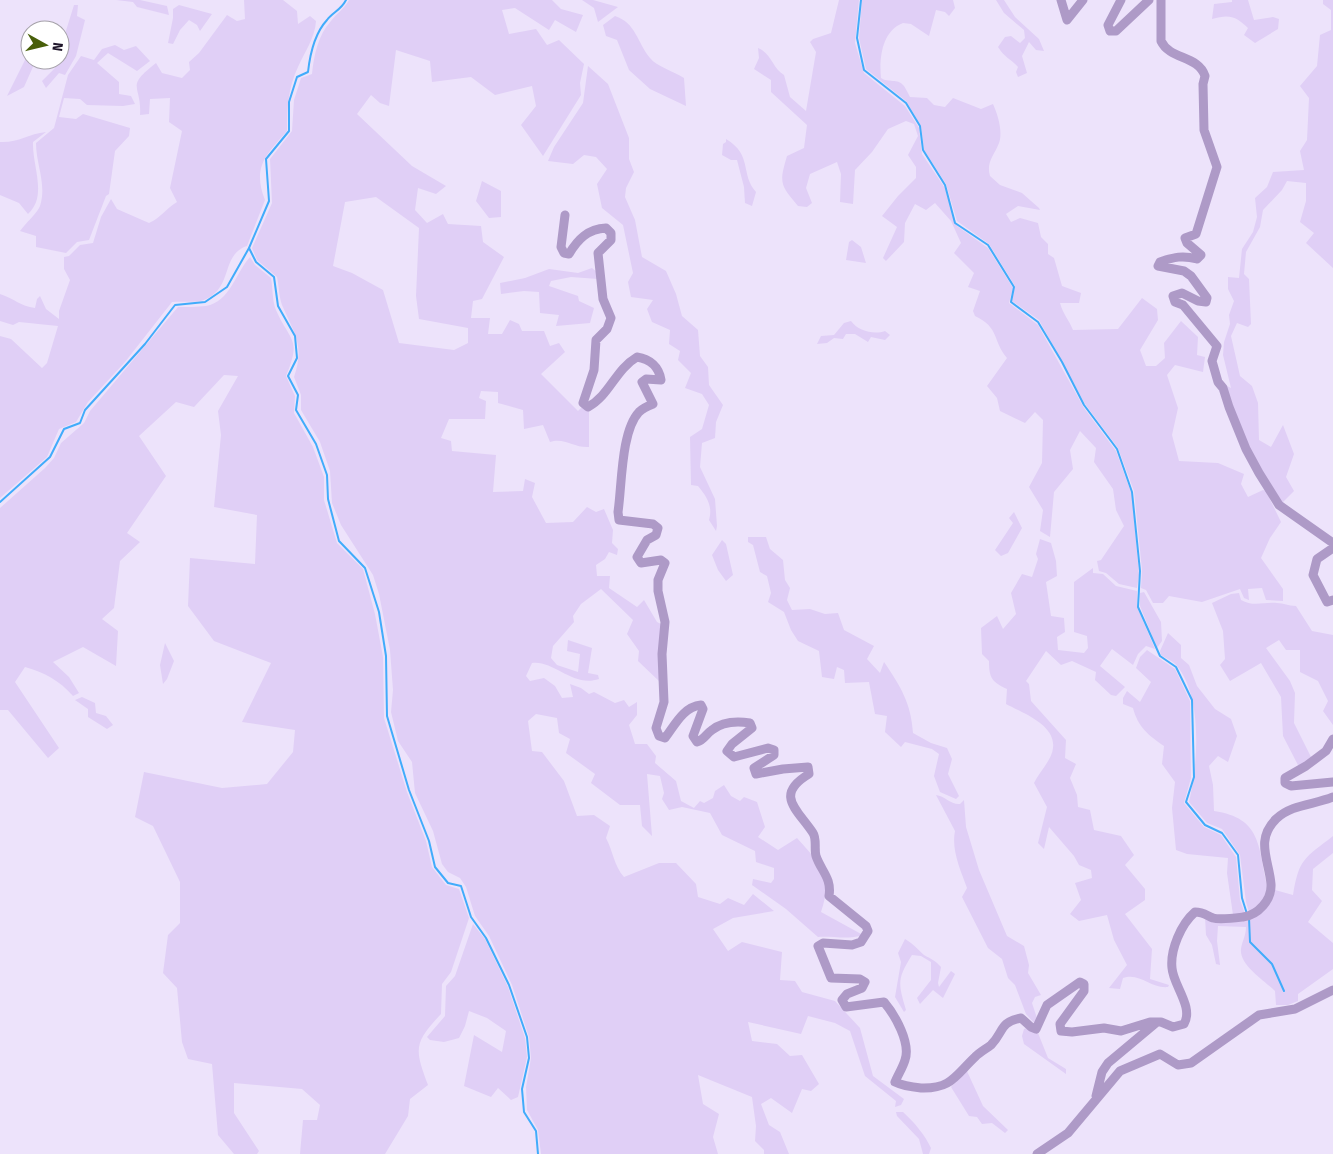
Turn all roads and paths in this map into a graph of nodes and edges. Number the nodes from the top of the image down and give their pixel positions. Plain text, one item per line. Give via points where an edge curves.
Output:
1 (1061, 0) edge
2 (1083, 0) edge
3 (1122, 0) edge
4 (1148, 0) edge
5 (1161, 0) edge
6 (565, 215) dead end
7 (1333, 543) edge
8 (1333, 548) edge
9 (1333, 600) edge
10 (1333, 739) edge
11 (1333, 782) edge
12 (1333, 797) edge
13 (1333, 990) edge
14 (1157, 1022) junction
15 (1095, 1104) junction
16 (1038, 1154) edge

1 - 2 street via 1067,20
3 - 4 street via 1108,25 1110,31 1116,31
5 - 7 street via 1161,41 1164,47 1198,65 1205,76 1204,130 1218,167 1196,234 1185,238 1186,243 1201,255 1197,259 1183,255 1171,258 1158,266 1184,271 1207,298 1206,302 1182,293 1173,296 1217,346 1212,361 1218,382 1246,449 1279,505
6 - 14 street via 561,247 564,253 569,254 580,238 597,228 606,228 611,233 611,240 598,253 603,299 611,318 608,329 596,340 594,370 583,403 588,408 598,402 627,362 637,357 652,362 660,372 661,380 646,379 642,382 652,404 640,411 626,437 618,512 619,520 653,524 658,528 637,557 642,563 661,560 665,563 658,580 665,622 662,654 664,702 656,728 659,736 665,738 676,720 701,706 703,709 693,736 697,742 724,724 750,723 752,728 727,752 734,757 768,748 774,750 774,755 754,768 756,774 808,767 809,774 791,788 796,812 814,835 816,856 827,874 831,889 829,896 868,930 861,942 852,945 823,943 818,946 831,978 865,982 862,988 847,994 842,1000 846,1007 884,1002 894,1013 906,1051 906,1059 895,1082 902,1086 926,1088 947,1084 991,1045 1001,1027 1021,1018 1036,1029 1047,1005 1080,982 1084,984 1084,991 1060,1024 1061,1031 1121,1030
8 - 9 street via 1317,559 1313,575 1327,602
10 - 11 street via 1326,751 1285,778 1285,783 1291,786
12 - 14 street via 1293,808 1277,818 1269,828 1264,853 1271,885 1263,906 1256,913 1245,917 1213,918 1206,913 1195,912 1188,918 1177,941 1172,969 1187,1020 1178,1027
13 - 15 street via 1295,1009 1259,1015 1191,1063 1178,1065 1160,1054 1130,1065 1102,1091
14 - 15 street via 1108,1063 1102,1072
15 - 16 street via 1068,1133

